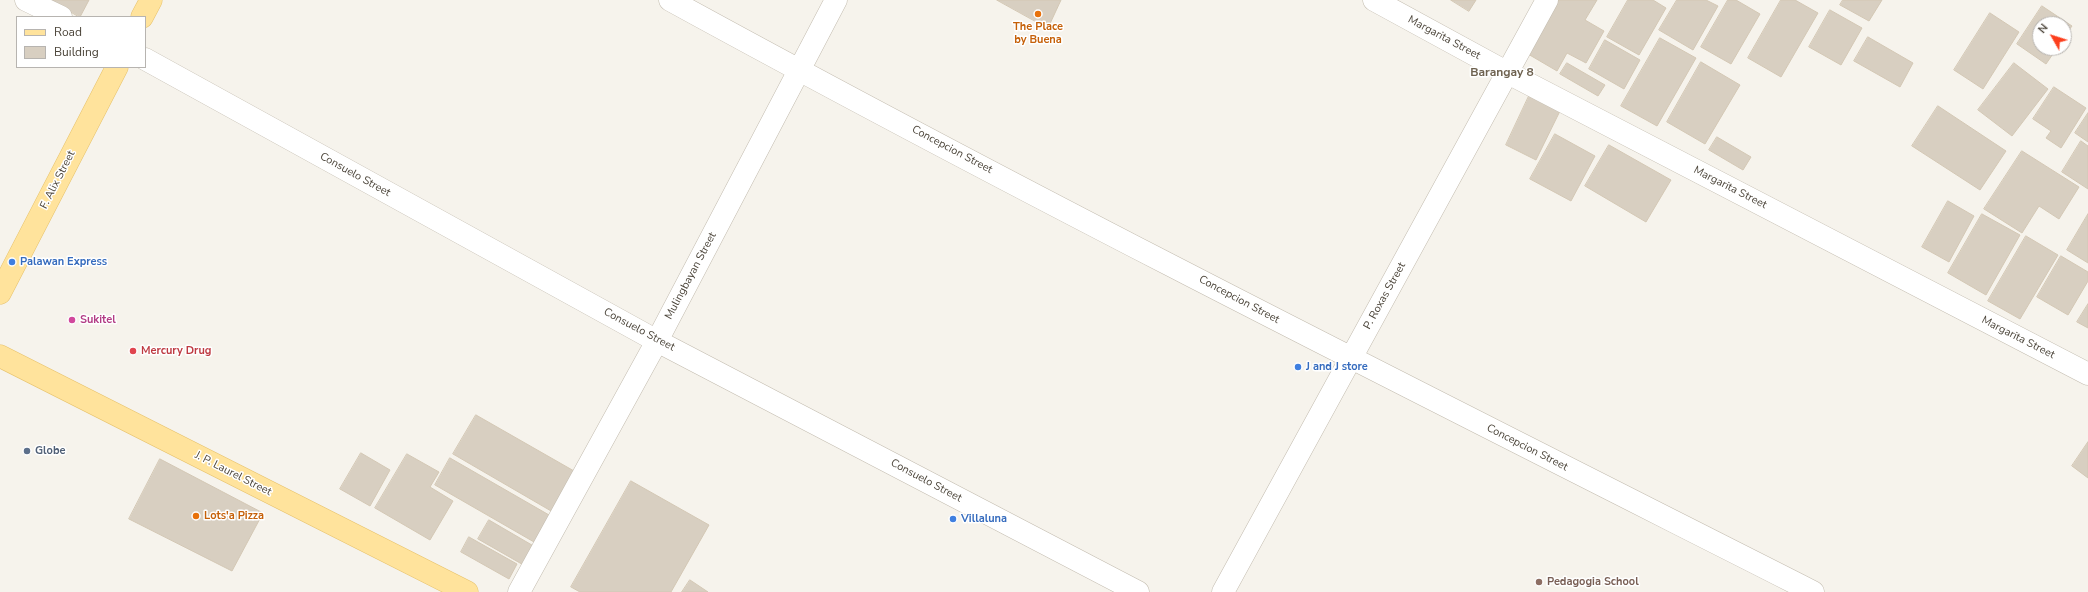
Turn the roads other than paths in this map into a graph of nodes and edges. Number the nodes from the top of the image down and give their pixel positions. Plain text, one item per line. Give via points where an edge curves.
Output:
1 (26, 0) edge
2 (151, 0) edge
3 (670, 0) edge
4 (836, 0) edge
5 (1374, 0) edge
6 (1547, 0) edge
7 (59, 16) edge
8 (143, 16) edge
9 (146, 60) edge
10 (116, 68) edge
11 (799, 71) junction
12 (1508, 73) junction
13 (0, 293) edge
14 (657, 341) junction
15 (0, 356) edge
16 (1351, 359) junction
17 (2088, 374) edge
18 (467, 592) edge
19 (519, 592) edge
20 (1138, 592) edge
21 (1223, 592) edge
22 (1813, 592) edge

1 - 7 street
2 - 8 main road
3 - 11 street, Concepcion Street
4 - 11 street, Mulingbayan Street
5 - 12 street, Margarita Street
6 - 12 street, P. Roxas Street
9 - 14 street, Consuelo Street
10 - 13 main road, F. Alix Street
11 - 14 street, Mulingbayan Street
11 - 16 street, Concepcion Street
12 - 16 street, P. Roxas Street
12 - 17 street, Margarita Street
14 - 19 street, Mulingbayan Street
14 - 20 street, Consuelo Street
15 - 18 main road, J. P. Laurel Street
16 - 21 street, P. Roxas Street
16 - 22 street, Concepcion Street

